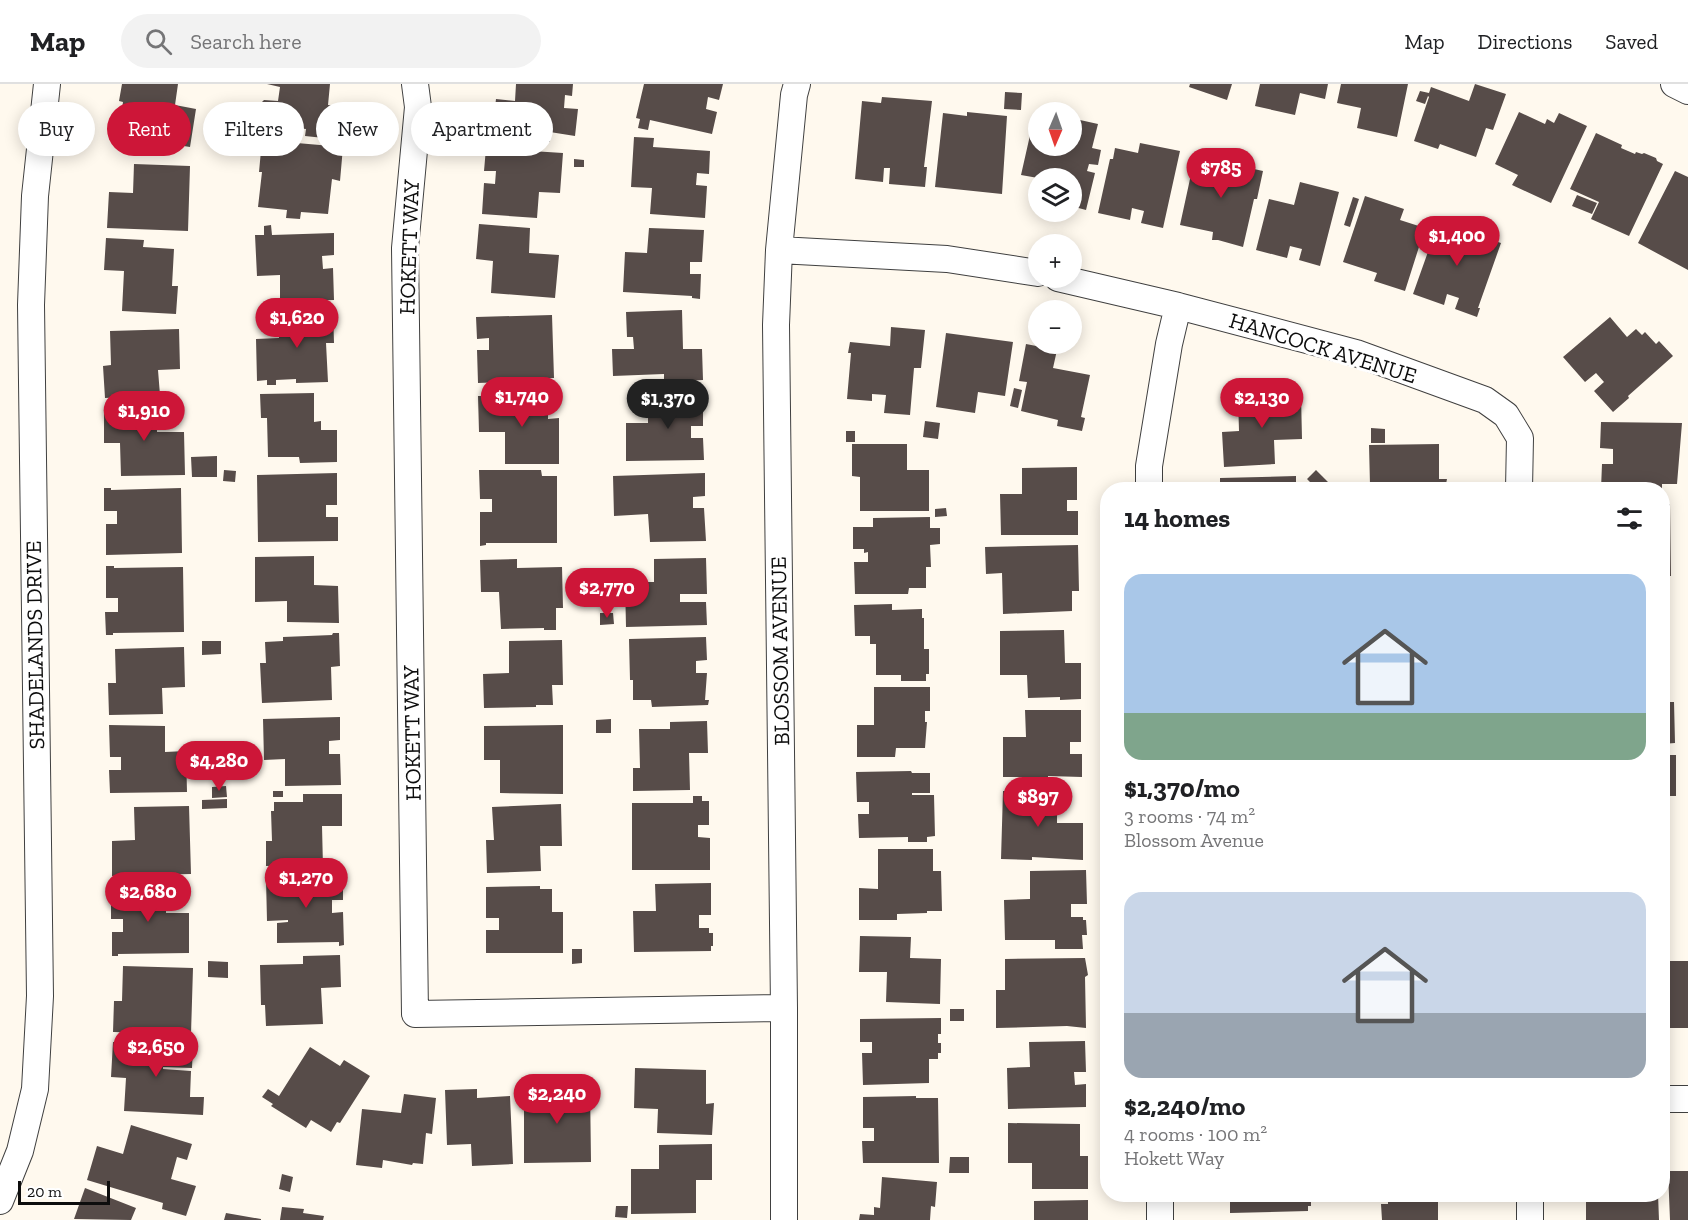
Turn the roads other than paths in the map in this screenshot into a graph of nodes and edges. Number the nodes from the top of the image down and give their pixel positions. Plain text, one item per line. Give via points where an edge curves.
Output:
1 (47, 84) edge
2 (415, 84) edge
3 (797, 84) edge
4 (1674, 84) edge
5 (1688, 91) edge
6 (779, 250) junction
7 (1028, 271) edge
8 (1082, 284) edge
9 (1178, 306) junction
10 (1149, 482) edge
11 (1519, 482) edge
12 (784, 1008) junction
13 (1670, 1099) edge
14 (1688, 1099) edge
15 (0, 1201) edge
16 (1160, 1202) edge
17 (1530, 1202) edge
18 (784, 1220) edge
19 (1160, 1220) edge
20 (1530, 1220) edge

1 - 15 street, SHADELANDS DRIVE via 35,196 31,305 40,996 35,1089 20,1151
2 - 12 street, HOKETT WAY via 418,107 405,248 415,1014
3 - 6 street, BLOSSOM AVENUE
4 - 5 street
6 - 7 street via 946,259
6 - 12 street, BLOSSOM AVENUE via 776,325
8 - 9 street, HANCOCK AVENUE
9 - 10 street
9 - 11 street, HANCOCK AVENUE via 1356,354 1485,400 1506,415 1520,438
12 - 18 street, BLOSSOM AVENUE
13 - 14 street
16 - 19 street
17 - 20 street

